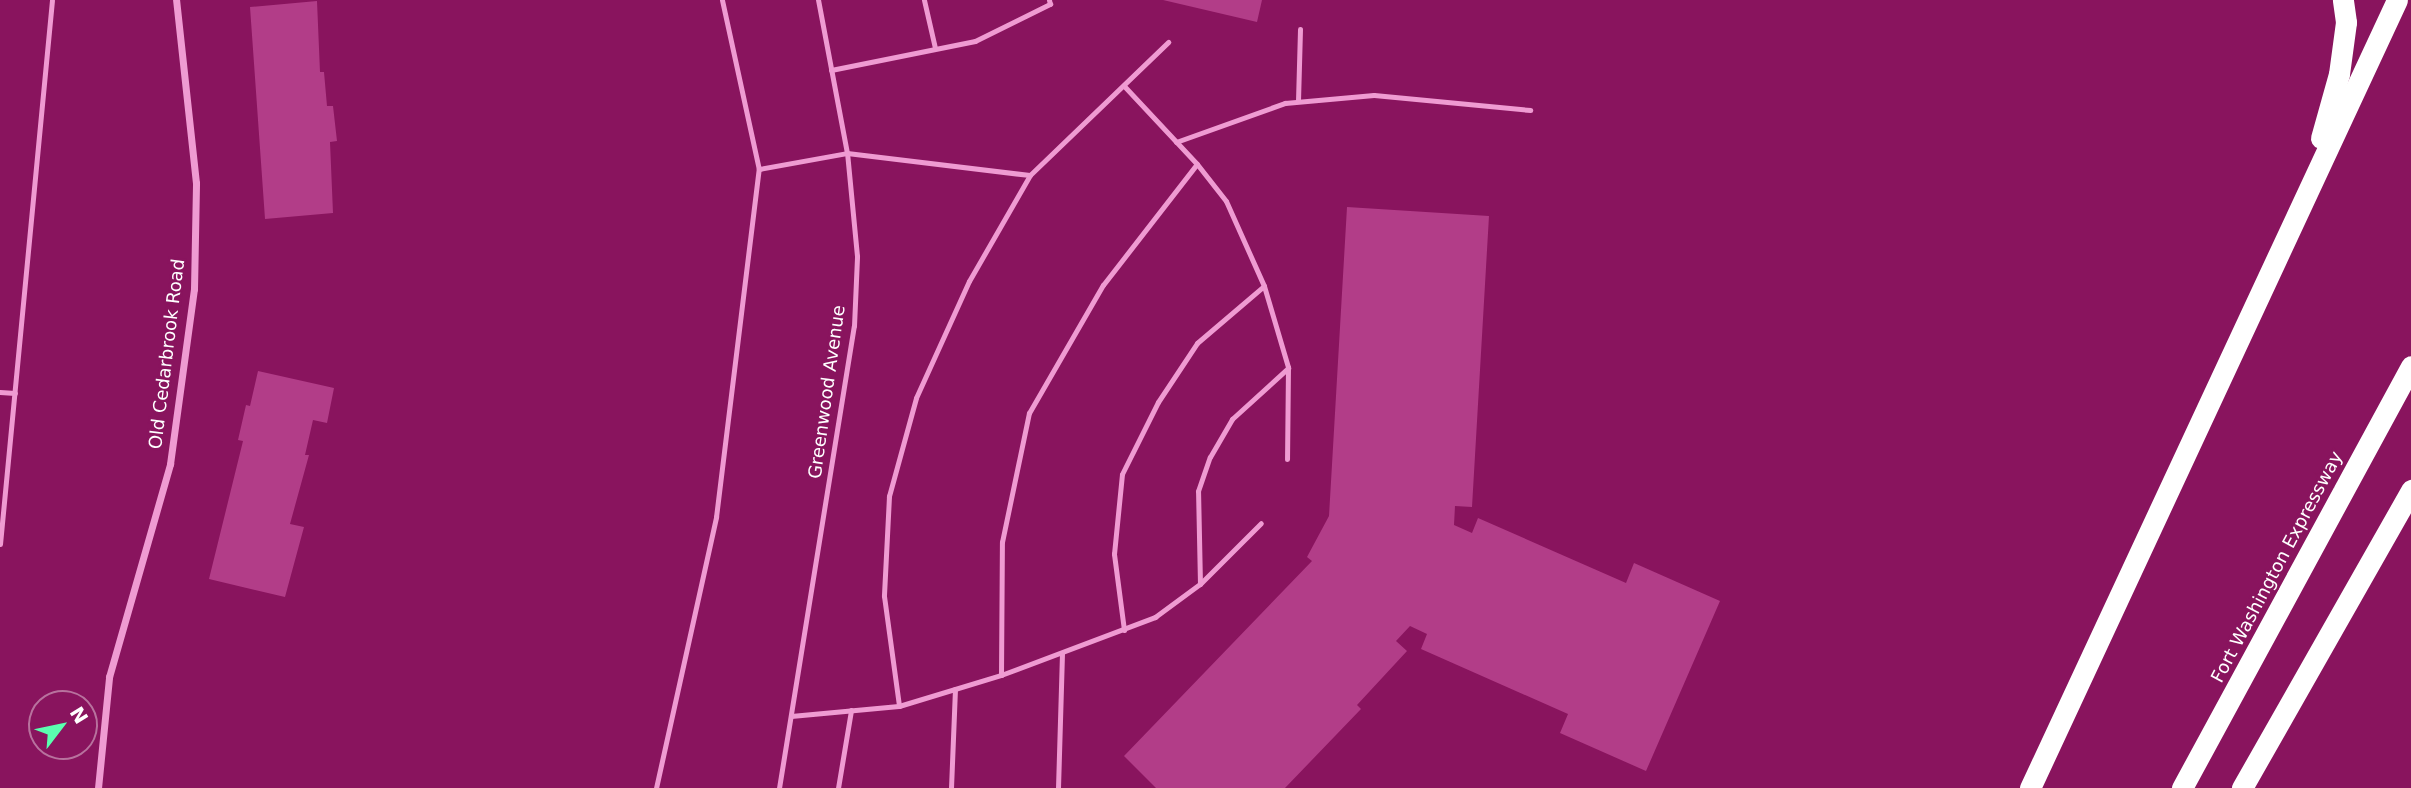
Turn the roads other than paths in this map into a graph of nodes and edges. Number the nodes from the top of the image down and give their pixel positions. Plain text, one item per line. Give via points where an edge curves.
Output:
1 (52, 0) edge
2 (176, 0) edge
3 (722, 0) edge
4 (818, 0) edge
5 (924, 0) edge
6 (2343, 0) edge
7 (2397, 0) edge
8 (1050, 1) edge
9 (1300, 29) dead end
10 (1168, 42) dead end
11 (935, 48) junction
12 (831, 69) junction
13 (1125, 88) junction
14 (1298, 102) junction
15 (1530, 110) dead end
16 (1176, 142) junction
17 (847, 153) junction
18 (1197, 164) junction
19 (759, 169) junction
20 (1030, 175) junction
21 (2303, 200) junction
22 (1264, 286) junction
23 (2411, 366) edge
24 (1288, 367) junction
25 (0, 392) edge
26 (15, 393) junction
27 (1287, 459) dead end
28 (2411, 491) edge
29 (1261, 523) dead end
30 (0, 544) edge
31 (1200, 584) junction
32 (1124, 630) junction
33 (1062, 653) junction
34 (1001, 675) junction
35 (955, 689) junction
36 (899, 706) junction
37 (851, 710) junction
38 (791, 716) junction
39 (98, 788) edge
40 (656, 788) edge
41 (779, 788) edge
42 (838, 788) edge
43 (951, 788) edge
44 (1058, 788) edge
45 (2030, 788) edge
46 (2182, 788) edge
47 (2242, 788) edge

1 - 26 lane
2 - 39 street, Old Cedarbrook Road via 196,183 194,289 170,464 108,677
3 - 19 lane
4 - 12 lane, Greenwood Avenue
5 - 11 lane
6 - 21 highway via 2346,22 2339,74
7 - 21 highway
8 - 11 lane via 975,41
9 - 14 lane
10 - 13 lane
11 - 12 lane
12 - 17 lane, Greenwood Avenue
13 - 16 lane
13 - 20 lane
14 - 15 lane via 1374,95
14 - 16 lane
16 - 18 lane
17 - 19 lane
17 - 20 lane
17 - 38 lane, Greenwood Avenue via 857,256 854,326
18 - 22 lane via 1226,201
18 - 34 lane via 1103,285 1029,413 1002,542
19 - 40 lane via 716,517
20 - 36 lane via 969,281 916,398 889,496 884,596
21 - 45 highway
22 - 24 lane
22 - 32 lane via 1198,343 1158,402 1122,474 1114,554
23 - 46 highway, Fort Washington Expressway
24 - 27 lane
24 - 31 lane via 1232,419 1210,457 1198,491
25 - 26 lane
26 - 30 lane
28 - 47 highway
29 - 31 lane
31 - 32 lane via 1155,617
32 - 33 lane
33 - 34 lane
33 - 44 lane
34 - 35 lane
35 - 36 lane
35 - 43 lane
36 - 37 lane
37 - 38 lane
37 - 42 lane
38 - 41 lane, Greenwood Avenue

